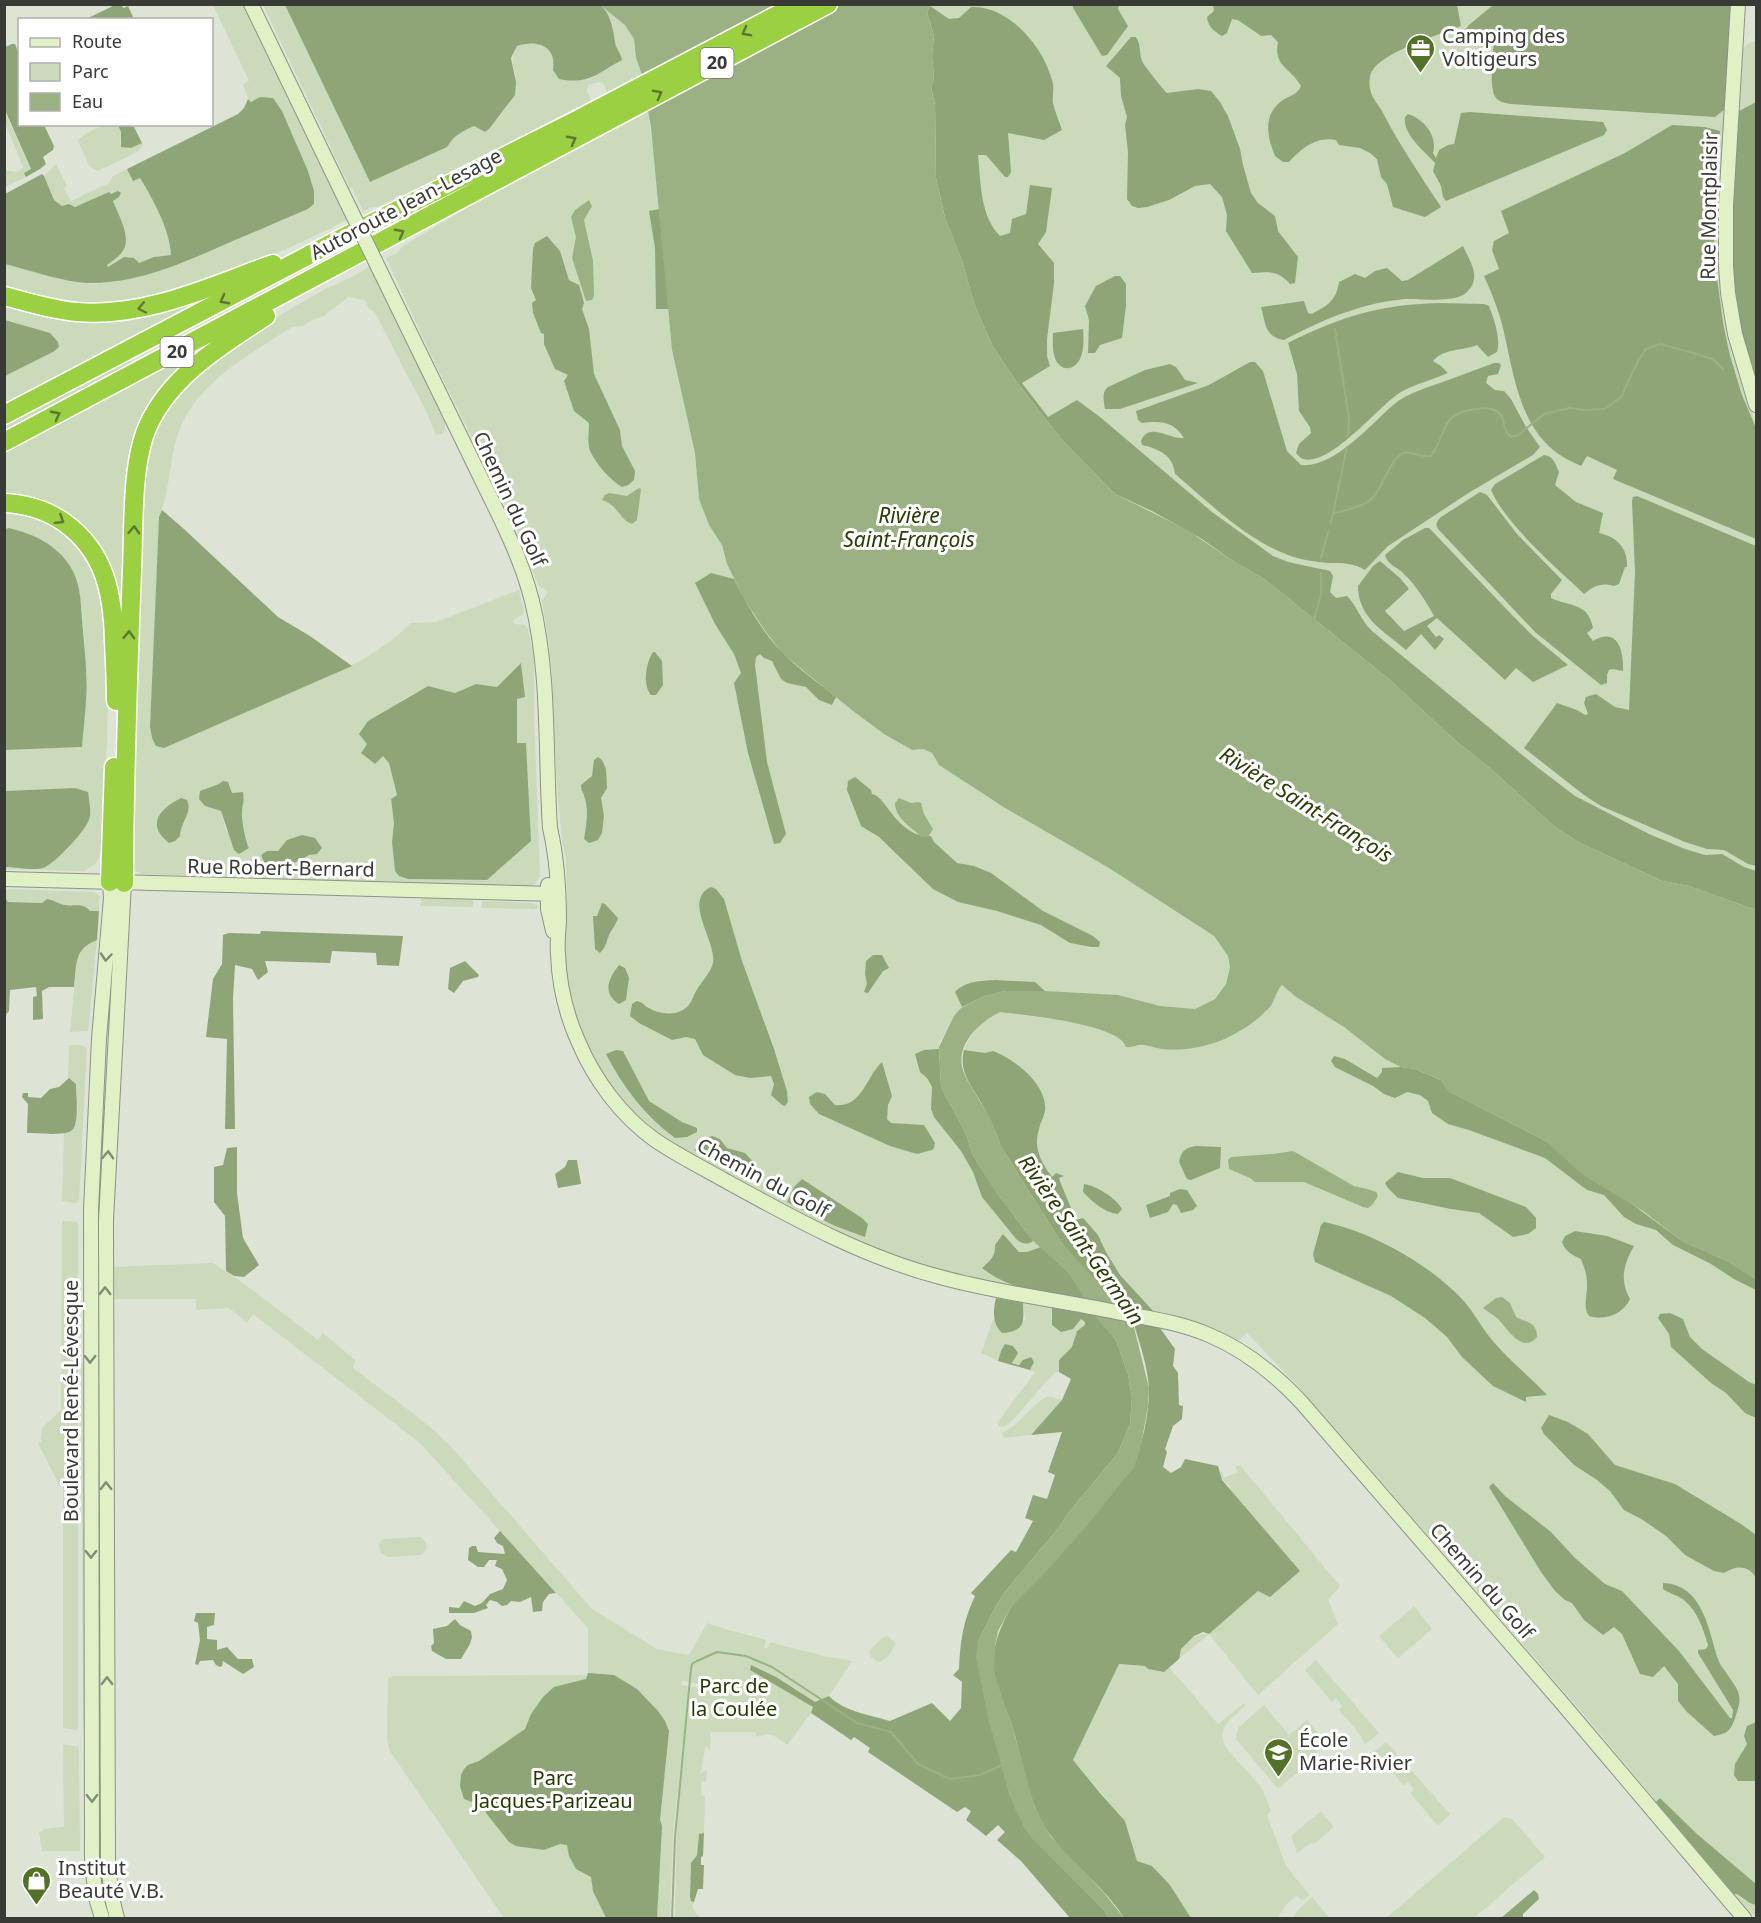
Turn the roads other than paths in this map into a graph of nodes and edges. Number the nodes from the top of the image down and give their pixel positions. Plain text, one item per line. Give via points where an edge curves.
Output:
1 (251, 4) edge
2 (798, 4) edge
3 (828, 4) edge
4 (1738, 4) edge
5 (605, 113) junction
6 (332, 243) junction
7 (349, 261) junction
8 (4, 296) edge
9 (1756, 405) edge
10 (4, 415) edge
11 (4, 442) edge
12 (4, 503) edge
13 (4, 879) edge
14 (117, 882) junction
15 (552, 894) junction
16 (102, 1918) edge
17 (117, 1918) edge
18 (1744, 1918) edge

1 - 15 street, Chemin du Golf, bridge via 519,560 541,655 550,828 555,850
2 -> 5 highway, Autoroute Jean-Lesage / 20
5 -> 3 highway, Autoroute Jean-Lesage / 20
4 - 9 street, Rue Montplaisir via 1726,266 1735,334
5 - 6 highway, Autoroute Jean-Lesage / 20
7 -> 5 highway, Autoroute Jean-Lesage / 20
6 -> 8 highway via 137,309 76,312
6 -> 10 highway, Autoroute Jean-Lesage / 20
11 -> 7 highway, Autoroute Jean-Lesage / 20
14 -> 7 highway via 134,526 144,434 164,400 194,368
12 -> 14 highway via 35,508 69,526 93,551 106,576 112,603 116,688
13 - 14 street, Rue Robert-Bernard
14 - 15 street, Rue Robert-Bernard
14 -> 16 street, Boulevard René-Lévesque via 111,898 99,1039 91,1216 92,1864
17 -> 14 street, Boulevard René-Lévesque via 108,1864 105,1271
15 - 18 street, Chemin du Golf via 559,921 557,951 562,990 578,1043 615,1103 640,1128 794,1218 859,1249 938,1277 1185,1326 1252,1359 1290,1389

